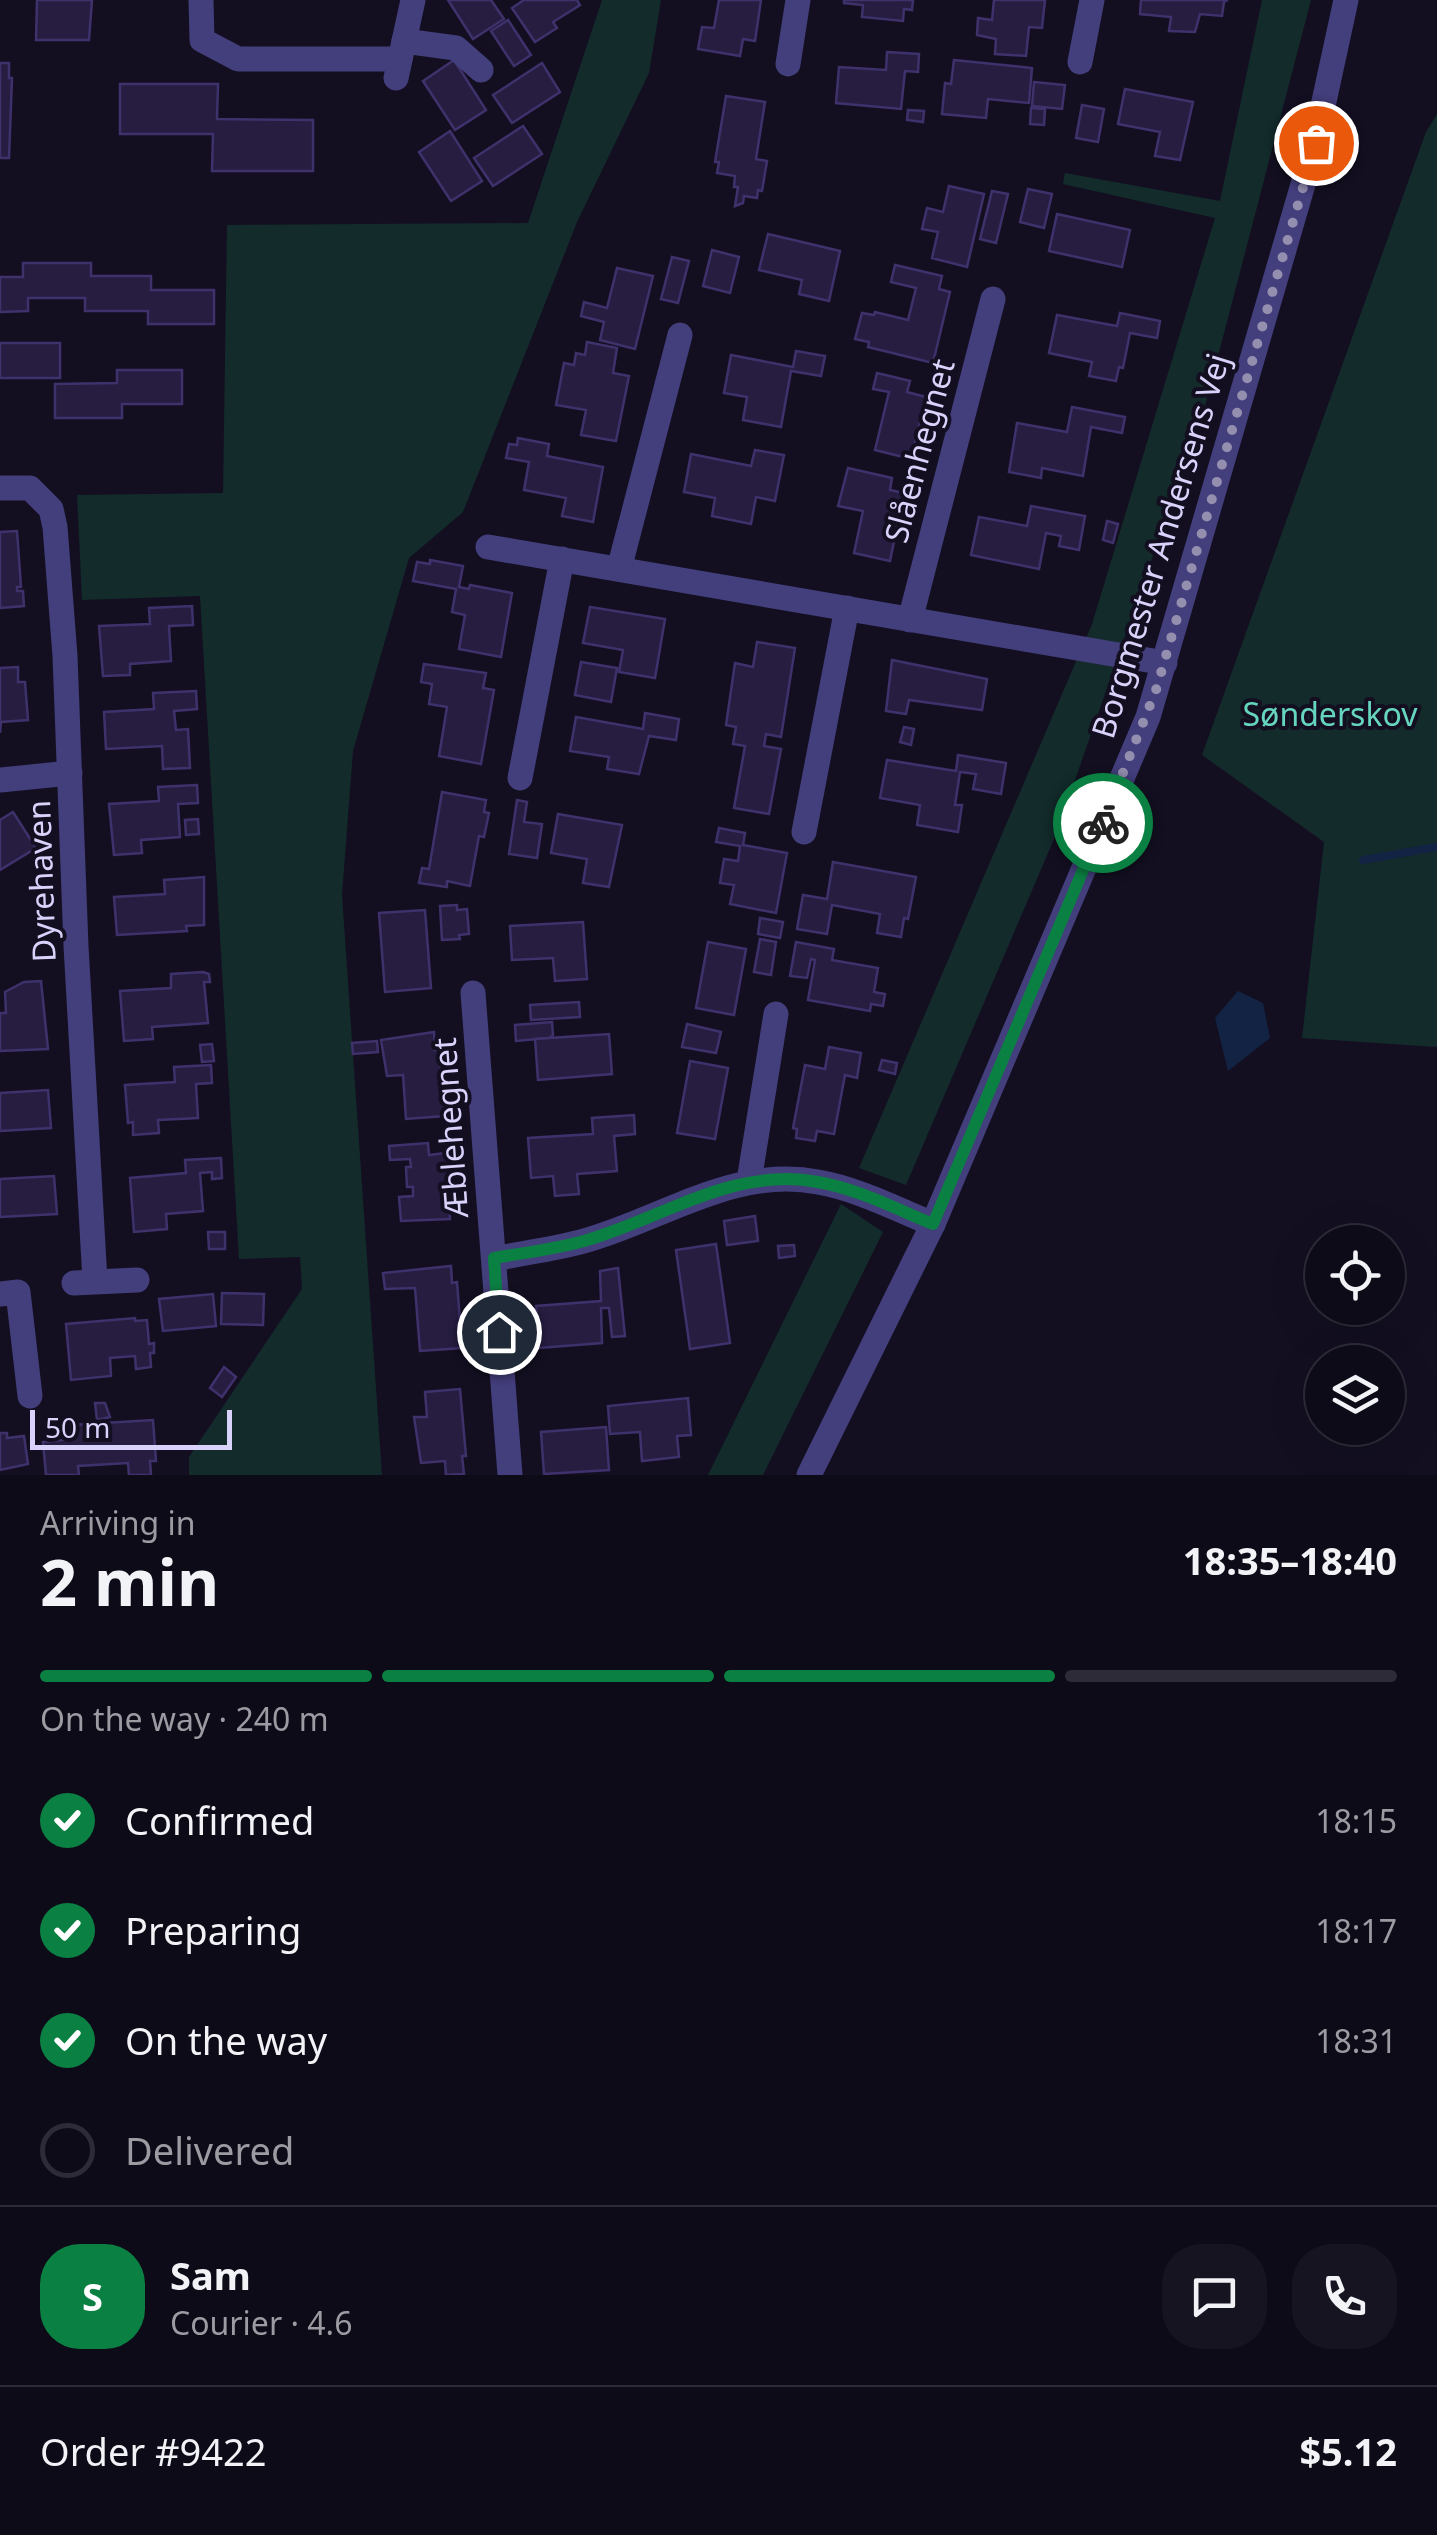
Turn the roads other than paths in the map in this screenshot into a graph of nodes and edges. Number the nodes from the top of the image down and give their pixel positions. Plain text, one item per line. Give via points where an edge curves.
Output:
1 (201, 0) edge
2 (413, 0) edge
3 (798, 0) edge
4 (1092, 0) edge
5 (1346, 0) edge
6 (400, 59) junction
7 (1080, 62) dead end
8 (788, 64) dead end
9 (481, 70) dead end
10 (993, 299) dead end
11 (680, 335) dead end
12 (0, 488) edge
13 (488, 547) dead end
14 (562, 559) junction
15 (619, 569) junction
16 (847, 608) junction
17 (910, 620) junction
18 (1164, 663) junction
19 (70, 772) junction
20 (520, 778) dead end
21 (0, 780) edge
22 (804, 832) dead end
23 (473, 993) dead end
24 (776, 1014) dead end
25 (749, 1181) junction
26 (933, 1224) junction
27 (494, 1258) junction
28 (137, 1280) dead end
29 (0, 1294) edge
30 (30, 1396) dead end
31 (510, 1475) edge
32 (809, 1475) edge

1 - 6 street via 202,40 238,58
2 - 6 street
3 - 8 street
4 - 7 street
5 - 18 street, Borgmester Andersens Vej via 1316,143
6 - 9 street via 456,48
10 - 17 street, Slåenhegnet
11 - 15 street
12 - 19 street, Dyrehaven via 30,488 51,509
13 - 14 street
14 - 15 street
14 - 20 street
15 - 16 street
16 - 17 street
16 - 22 street
17 - 18 street
18 - 26 street, Borgmester Andersens Vej via 1148,717
19 - 21 street
19 - 28 street, Dyrehaven via 85,1282
23 - 27 street, Æblehegnet
24 - 25 street
25 - 26 street, Æblehegnet via 816,1182
25 - 27 street, Æblehegnet via 583,1242
26 - 32 street, Borgmester Andersens Vej
27 - 31 street, Æblehegnet
29 - 30 street via 18,1292

